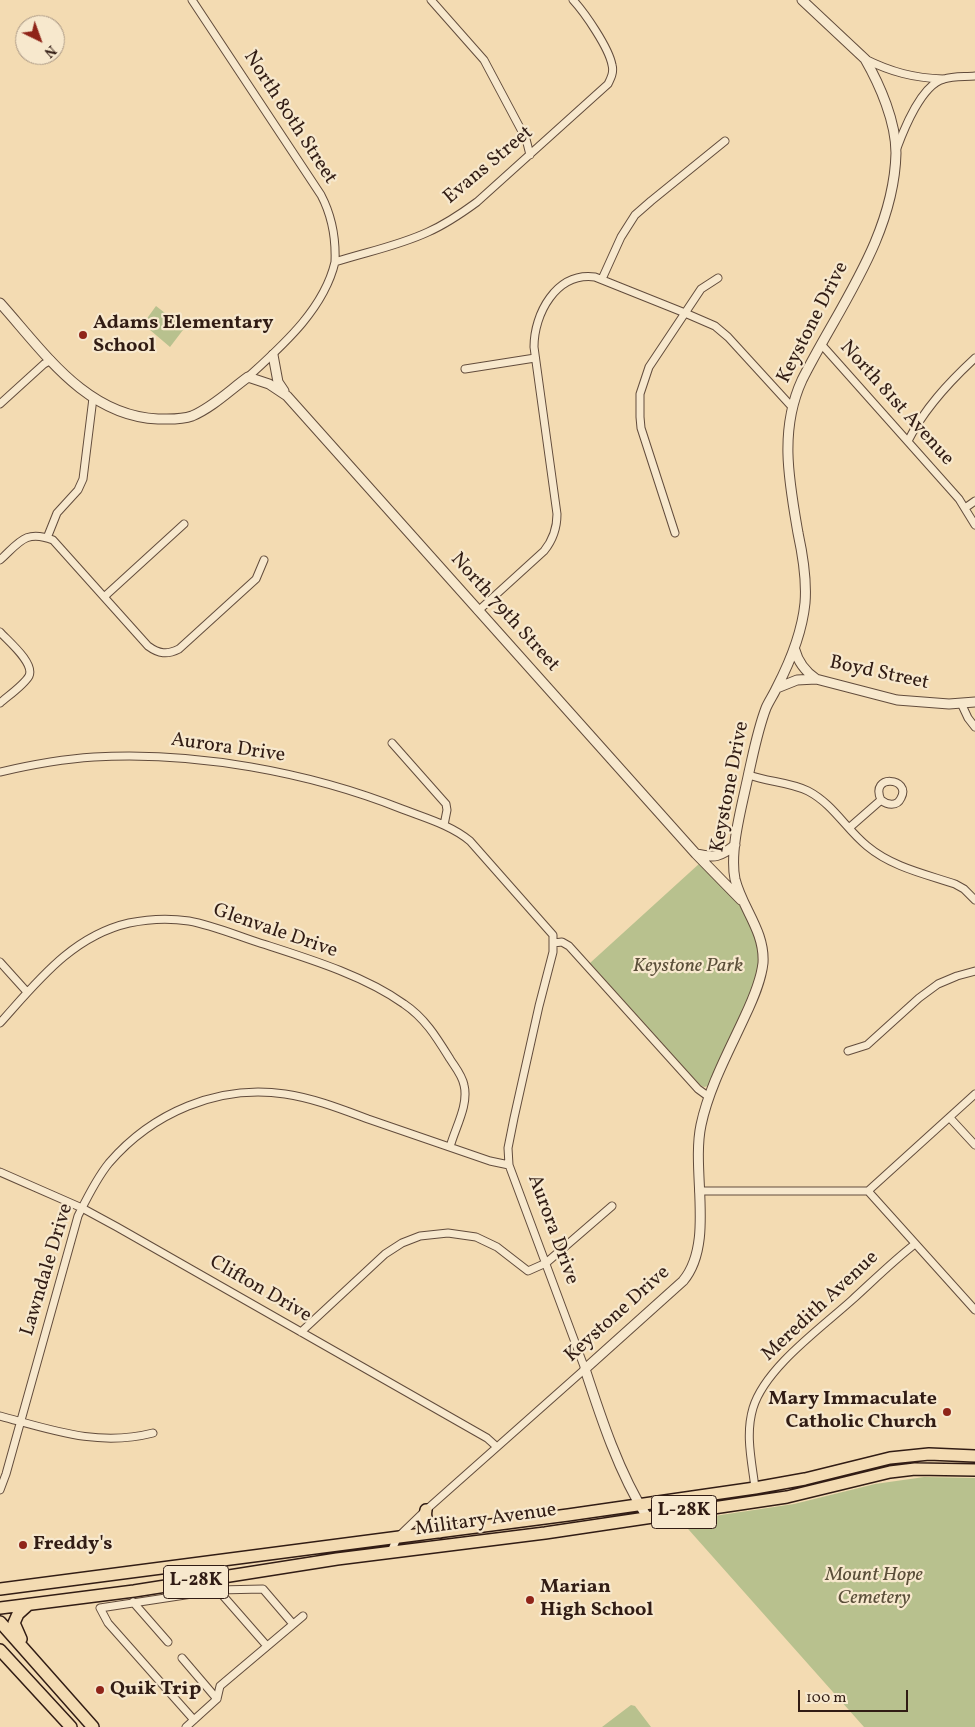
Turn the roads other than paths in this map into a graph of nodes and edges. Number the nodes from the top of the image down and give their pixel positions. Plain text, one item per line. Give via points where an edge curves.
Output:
1 (192, 0) edge
2 (431, 0) edge
3 (573, 0) edge
4 (802, 0) edge
5 (865, 59) junction
6 (975, 76) edge
7 (943, 79) junction
8 (725, 141) dead end
9 (896, 151) junction
10 (530, 155) junction
11 (335, 262) junction
12 (718, 278) dead end
13 (602, 280) junction
14 (0, 303) edge
15 (685, 313) junction
16 (821, 344) junction
17 (273, 355) junction
18 (536, 358) junction
19 (975, 358) edge
20 (51, 360) junction
21 (465, 369) dead end
22 (248, 377) junction
23 (286, 396) junction
24 (93, 398) junction
25 (0, 404) edge
26 (792, 407) junction
27 (908, 441) junction
28 (975, 501) edge
29 (965, 508) junction
30 (184, 524) dead end
31 (975, 524) edge
32 (674, 533) dead end
33 (47, 538) junction
34 (0, 560) edge
35 (264, 560) dead end
36 (104, 597) junction
37 (478, 611) junction
38 (0, 632) edge
39 (795, 650) junction
40 (816, 679) junction
41 (777, 688) junction
42 (975, 702) edge
43 (0, 703) edge
44 (961, 703) junction
45 (975, 727) edge
46 (392, 743) dead end
47 (0, 772) edge
48 (749, 776) junction
49 (881, 800) dead end
50 (444, 825) junction
51 (849, 828) junction
52 (735, 844) junction
53 (696, 854) junction
54 (975, 900) edge
55 (744, 904) junction
56 (553, 944) junction
57 (0, 962) edge
58 (975, 971) edge
59 (27, 992) junction
60 (0, 1024) edge
61 (848, 1052) dead end
62 (975, 1094) edge
63 (709, 1097) junction
64 (950, 1118) junction
65 (975, 1144) edge
66 (450, 1147) junction
67 (509, 1165) junction
68 (0, 1172) edge
69 (868, 1191) junction
70 (699, 1192) junction
71 (612, 1206) dead end
72 (82, 1208) junction
73 (915, 1244) junction
74 (546, 1263) junction
75 (975, 1310) edge
76 (301, 1332) junction
77 (585, 1368) junction
78 (0, 1416) edge
79 (21, 1422) junction
80 (153, 1433) dead end
81 (497, 1447) junction
82 (975, 1456) edge
83 (975, 1470) edge
84 (755, 1488) junction
85 (0, 1490) edge
86 (639, 1505) junction
87 (426, 1510) junction
88 (647, 1517) junction
89 (440, 1532) junction
90 (397, 1538) junction
91 (391, 1552) junction
92 (0, 1589) edge
93 (218, 1590) junction
94 (133, 1602) junction
95 (29, 1604) junction
96 (0, 1608) edge
97 (302, 1616) dead end
98 (0, 1622) edge
99 (293, 1624) junction
100 (168, 1642) dead end
101 (267, 1646) junction
102 (0, 1650) edge
103 (182, 1658) dead end
104 (35, 1662) junction
105 (217, 1699) junction
106 (194, 1720) junction
107 (71, 1727) edge
108 (93, 1727) edge
109 (186, 1727) edge

1 - 11 street, North 80th Street via 321,195 333,229
2 - 10 street via 484,60 526,138
3 - 10 street, Evans Street via 588,18 610,57 612,73 608,84
4 - 5 street
5 - 7 street via 900,74
5 - 9 street via 887,108
6 - 7 street
7 - 9 street, Keystone Drive via 933,85 917,106 903,130
8 - 13 street via 635,215 620,237
9 - 16 street, Keystone Drive via 890,194 878,233 860,274
10 - 11 street, Evans Street via 478,202 444,224 405,241
11 - 17 street via 324,293
12 - 15 street via 701,289
13 - 15 street
13 - 18 street via 575,278 550,297 535,327
14 - 20 street
15 - 26 street via 709,322 722,332
15 - 32 street via 649,367 639,403 642,428
16 - 26 street, Keystone Drive
16 - 27 street, North 81st Avenue
17 - 22 street
17 - 23 street, North 79th Street via 278,382
18 - 21 street
18 - 37 street via 556,526 552,541 544,551
19 - 27 street via 930,405
20 - 24 street
20 - 25 street
22 - 23 street, North 79th Street via 269,384
22 - 24 street via 200,412 176,420 131,415
23 - 37 street, North 79th Street
24 - 33 street via 83,479 78,490 57,513
26 - 39 street, Keystone Drive via 787,461 806,585
27 - 29 street, North 81st Avenue
28 - 29 street
29 - 31 street, North 81st Avenue
30 - 36 street
33 - 34 street via 31,536
33 - 36 street via 56,543
35 - 36 street via 256,579 179,649 166,653 148,646
37 - 53 street, North 79th Street
38 - 43 street via 30,668 27,678
39 - 40 street via 805,670
39 - 41 street, Keystone Drive
40 - 41 street, Boyd Street via 797,680
40 - 44 street, Boyd Street via 897,700
41 - 48 street, Keystone Drive via 759,729
42 - 44 street, Boyd Street
44 - 45 street
46 - 50 street via 446,804
47 - 50 street, Aurora Drive via 91,757 144,757 222,764 336,786
48 - 51 street via 808,791 827,804
48 - 52 street, Keystone Drive
49 - 51 street
50 - 56 street, Aurora Drive via 470,841 553,935
51 - 54 street via 884,858 955,884
52 - 53 street via 716,856
52 - 55 street, Keystone Drive via 734,874
53 - 55 street, North 79th Street
55 - 63 street, Keystone Drive via 761,940 762,970
56 - 63 street via 562,942 569,946 698,1089
56 - 67 street, Aurora Drive via 508,1148
57 - 59 street
58 - 61 street via 938,984 867,1045
59 - 60 street, Glenvale Drive
59 - 66 street, Glenvale Drive via 58,961 81,944 112,928 145,921 201,924 312,960 395,998 416,1013 432,1031 465,1087 464,1103
62 - 64 street
63 - 70 street, Keystone Drive via 699,1136
64 - 65 street
64 - 69 street
66 - 67 street, Lawndale Drive
66 - 72 street, Lawndale Drive via 301,1097 264,1092 228,1094 182,1108 143,1130 108,1165
67 - 74 street, Aurora Drive
68 - 72 street, Clifton Drive
69 - 70 street
69 - 73 street
70 - 77 street, Keystone Drive via 698,1250 687,1276
71 - 74 street
72 - 76 street, Clifton Drive
72 - 79 street, Lawndale Drive
73 - 75 street
73 - 84 street, Meredith Avenue via 785,1360 764,1384 755,1401 749,1427
74 - 76 street via 528,1271 497,1247 476,1237 448,1233 420,1236 385,1254
74 - 77 street, Aurora Drive
76 - 81 street, Clifton Drive via 487,1438
77 - 81 street, Keystone Drive
77 - 86 street, Aurora Drive
78 - 79 street
79 - 80 street via 88,1438 125,1438
79 - 85 street, Lawndale Drive
81 - 87 street, Keystone Drive
82 - 84 main road, Military Avenue / L-28K via 929,1454 890,1458
83 - 88 main road, Military Avenue / L-28K via 915,1468 787,1496
84 - 86 main road, Military Avenue / L-28K
86 - 88 street, Aurora Drive
86 - 89 main road, Military Avenue / L-28K
87 - 89 main road via 430,1526
87 - 90 street, Keystone Drive
88 - 91 main road, Military Avenue / L-28K
89 - 90 main road, Military Avenue / L-28K
90 - 91 street, Keystone Drive
90 - 92 main road, Military Avenue / L-28K
91 - 95 main road, Military Avenue / L-28K
93 - 94 street
93 - 99 street via 263,1589
93 - 101 street
94 - 100 street
94 - 106 street via 100,1608 108,1623
95 - 96 main road, Military Avenue / L-28K
95 - 104 main road via 14,1623
97 - 99 street
98 - 104 main road
99 - 101 street
101 - 105 street via 220,1686
102 - 107 main road
103 - 105 street
104 - 108 main road
105 - 106 street
106 - 109 street

